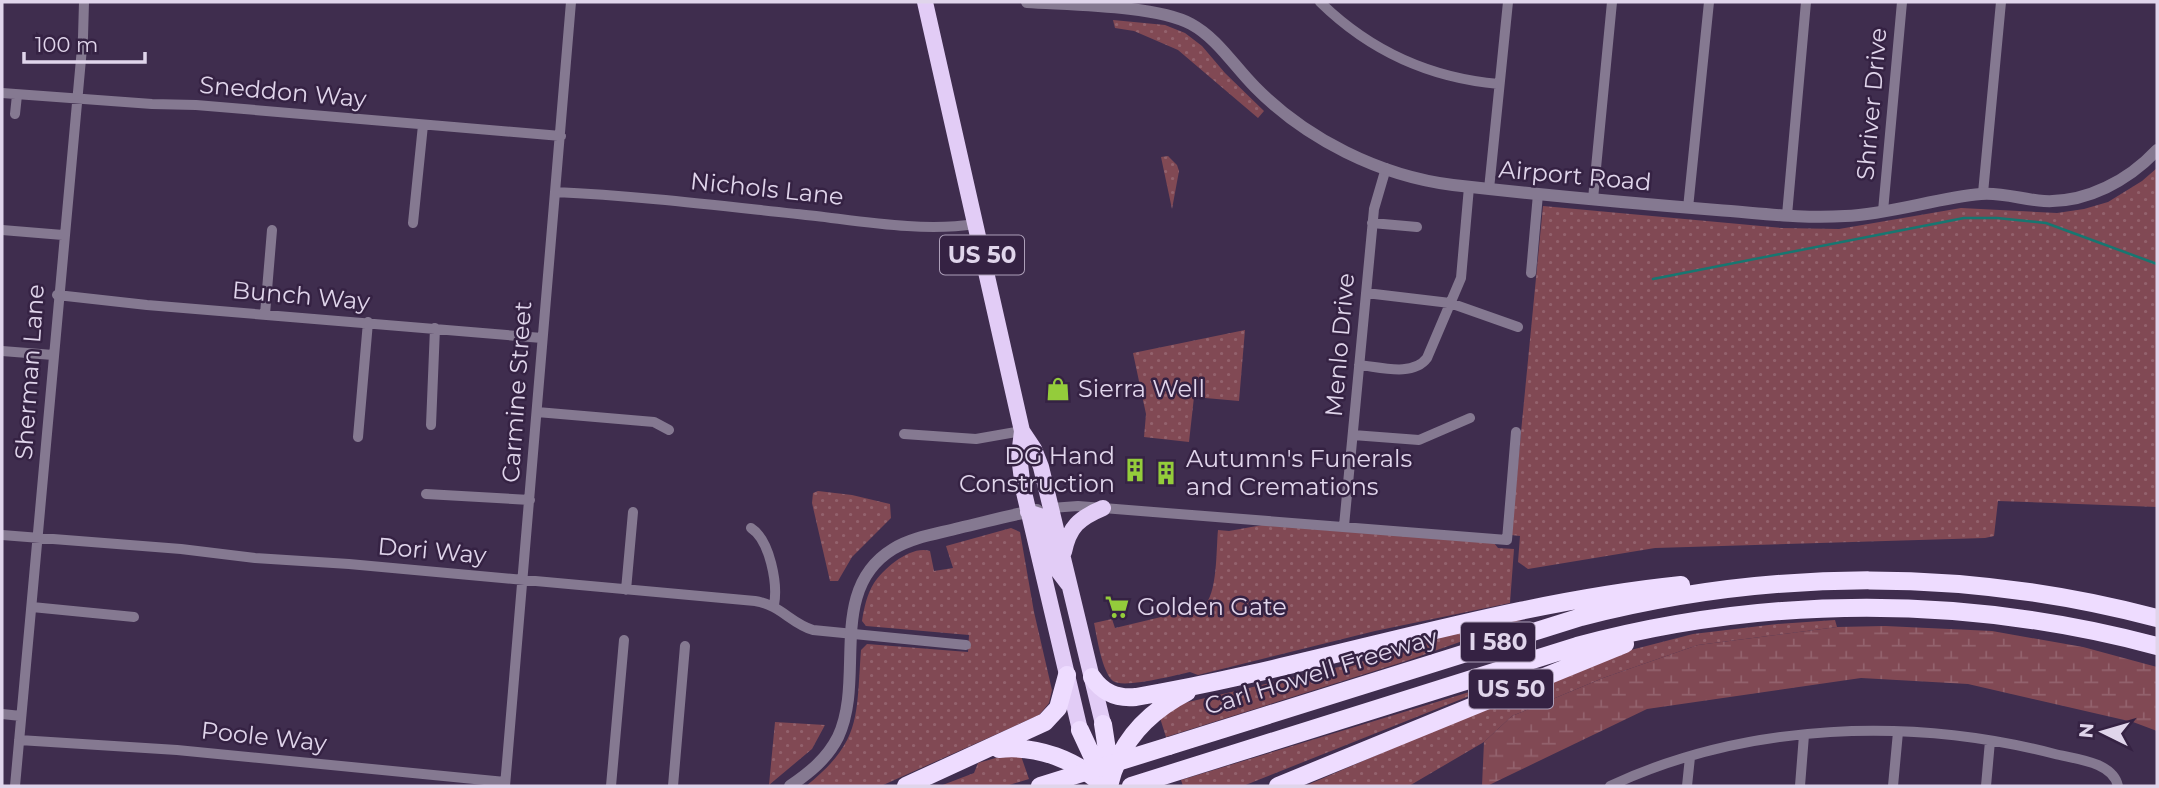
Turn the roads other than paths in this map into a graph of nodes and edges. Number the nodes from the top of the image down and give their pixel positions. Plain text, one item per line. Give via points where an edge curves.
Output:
1 (84, 2) edge
2 (571, 2) edge
3 (925, 2) edge
4 (1027, 2) edge
5 (1320, 2) edge
6 (1508, 2) edge
7 (1612, 2) edge
8 (1709, 2) edge
9 (1806, 2) edge
10 (1902, 2) edge
11 (2001, 2) edge
12 (1128, 6) edge
13 (1499, 84) junction
14 (2, 93) edge
15 (17, 94) junction
16 (75, 99) junction
17 (15, 114) dead end
18 (423, 125) junction
19 (561, 136) junction
20 (2157, 150) edge
21 (1386, 168) junction
22 (1469, 187) junction
23 (1489, 189) junction
24 (555, 192) junction
25 (1983, 193) junction
26 (1538, 194) junction
27 (1593, 199) junction
28 (1688, 208) junction
29 (1883, 211) junction
30 (1787, 215) junction
31 (413, 223) dead end
32 (1372, 223) junction
33 (975, 224) junction
34 (1416, 227) dead end
35 (2, 230) edge
36 (272, 230) dead end
37 (63, 235) junction
38 (1531, 273) dead end
39 (1366, 293) junction
40 (57, 295) junction
41 (1450, 303) junction
42 (265, 314) junction
43 (368, 322) junction
44 (1518, 327) dead end
45 (435, 328) junction
46 (542, 338) junction
47 (2, 351) edge
48 (53, 355) junction
49 (1359, 365) junction
50 (537, 412) junction
51 (1470, 418) dead end
52 (431, 425) dead end
53 (669, 430) dead end
54 (1022, 431) junction
55 (1516, 432) dead end
56 (904, 434) dead end
57 (1353, 435) junction
58 (358, 437) dead end
59 (426, 494) dead end
60 (530, 500) junction
61 (1051, 508) junction
62 (1102, 509) junction
63 (633, 512) dead end
64 (1028, 512) junction
65 (1344, 526) junction
66 (751, 528) dead end
67 (2, 535) edge
68 (37, 537) junction
69 (1063, 558) junction
70 (1835, 579) junction
71 (523, 580) junction
72 (1070, 586) junction
73 (626, 590) junction
74 (774, 606) junction
75 (32, 607) junction
76 (134, 617) dead end
77 (1712, 618) junction
78 (2157, 618) edge
79 (851, 635) junction
80 (624, 640) dead end
81 (966, 645) dead end
82 (685, 646) dead end
83 (2157, 646) edge
84 (1067, 675) junction
85 (1091, 677) junction
86 (1203, 684) junction
87 (2, 714) edge
88 (21, 716) junction
89 (1103, 724) joint
90 (1080, 730) joint
91 (1898, 732) junction
92 (1804, 735) junction
93 (19, 740) junction
94 (1990, 741) junction
95 (1690, 757) junction
96 (970, 758) junction
97 (1106, 783) edge
98 (505, 784) edge
99 (15, 786) edge
100 (611, 786) edge
101 (673, 786) edge
102 (790, 786) edge
103 (906, 786) edge
104 (1040, 786) edge
105 (1131, 786) edge
106 (1278, 786) edge
107 (1610, 786) edge
108 (1687, 786) edge
109 (1800, 786) edge
110 (1893, 786) edge
111 (1986, 786) edge
112 (2118, 786) edge

1 - 16 street, Sherman Lane
2 - 19 street, Carmine Street
3 - 33 highway, US 50
4 - 12 street, Airport Road
5 - 13 street via 1363,38 1405,62 1459,79
6 - 13 street
7 - 27 street
8 - 28 street
9 - 30 street
10 - 29 street, Shriver Drive
11 - 25 street
12 - 21 street, Airport Road via 1175,17 1199,29 1257,89 1300,124 1334,146
13 - 23 street
14 - 15 street, Sneddon Way
15 - 16 street, Sneddon Way
15 - 17 street
16 - 18 street, Sneddon Way
16 - 37 street, Sherman Lane
18 - 19 street, Sneddon Way
18 - 31 street
19 - 24 street, Carmine Street
20 - 25 street, Airport Road via 2140,169 2075,198 2046,201
21 - 22 street, Airport Road
21 - 32 street, Menlo Drive
22 - 23 street, Airport Road
22 - 41 street via 1462,271
23 - 26 street, Airport Road
24 - 33 street, Nichols Lane via 642,196 937,227
24 - 46 street, Carmine Street
25 - 29 street, Airport Road
26 - 27 street, Airport Road
26 - 38 street
27 - 28 street, Airport Road
28 - 30 street, Airport Road
29 - 30 street, Airport Road
32 - 34 street
32 - 39 street, Menlo Drive
33 - 54 highway, US 50
35 - 37 street
36 - 42 street
37 - 40 street, Sherman Lane
39 - 41 street
39 - 49 street, Menlo Drive
40 - 42 street, Bunch Way
40 - 48 street, Sherman Lane
41 - 44 street
41 - 49 street via 1421,365 1407,369
42 - 43 street, Bunch Way
43 - 45 street, Bunch Way
43 - 58 street
45 - 46 street, Bunch Way
45 - 52 street
46 - 50 street, Carmine Street
47 - 48 street
48 - 68 street, Sherman Lane
49 - 57 street, Menlo Drive
50 - 53 street via 654,422
50 - 60 street, Carmine Street
51 - 57 street via 1419,440
54 - 56 street via 976,439
54 - 61 highway, US 50 via 1039,460
54 - 64 highway, US 50 via 1020,465
55 - 65 street via 1507,540
57 - 65 street, Menlo Drive
59 - 60 street
60 - 71 street, Carmine Street
61 - 62 street
61 - 64 street
61 - 69 highway, US 50
62 - 65 street
62 - 69 highway via 1073,526
63 - 73 street
64 - 72 highway via 1040,516 1052,563
64 - 79 street via 920,538 888,552 861,583
64 - 84 highway, US 50
66 - 74 street via 761,536 768,553
67 - 68 street, Dori Way
68 - 71 street, Dori Way
68 - 75 street, Sherman Lane
69 - 72 highway, US 50
70 - 78 highway, Carl Howell Freeway / I 580 via 1984,585
70 - 86 highway via 1718,582 1591,596
70 - 104 highway, Carl Howell Freeway / I 580, bridge via 1684,595 1591,614
71 - 73 street, Dori Way
71 - 98 street, Carmine Street
72 - 85 highway, US 50
73 - 74 street, Dori Way
74 - 79 street, Dori Way via 804,627
75 - 76 street
75 - 88 street, Sherman Lane
77 - 83 highway, Carl Howell Freeway / I 580 via 1837,607 1956,611 2065,625
77 - 105 highway, Carl Howell Freeway / I 580 via 1577,646
77 - 106 highway, US 50 via 1594,655
79 - 81 street, Dori Way
79 - 102 street via 840,733 824,757
80 - 100 street
82 - 101 street
84 - 90 highway, US 50
84 - 96 highway via 1060,704 1049,719
85 - 86 highway via 1122,698
85 - 89 highway
86 - 97 highway via 1142,724
87 - 88 street
88 - 93 street, Sherman Lane
89 - 97 highway
90 - 97 highway, US 50
91 - 92 street
91 - 94 street
91 - 110 street
92 - 95 street via 1752,741
92 - 109 street
93 - 98 street, Poole Way via 195,751
93 - 99 street, Sherman Lane
94 - 111 street
94 - 112 street via 2106,769
95 - 107 street
95 - 108 street
96 - 97 highway via 1002,749 1036,750
96 - 103 highway

